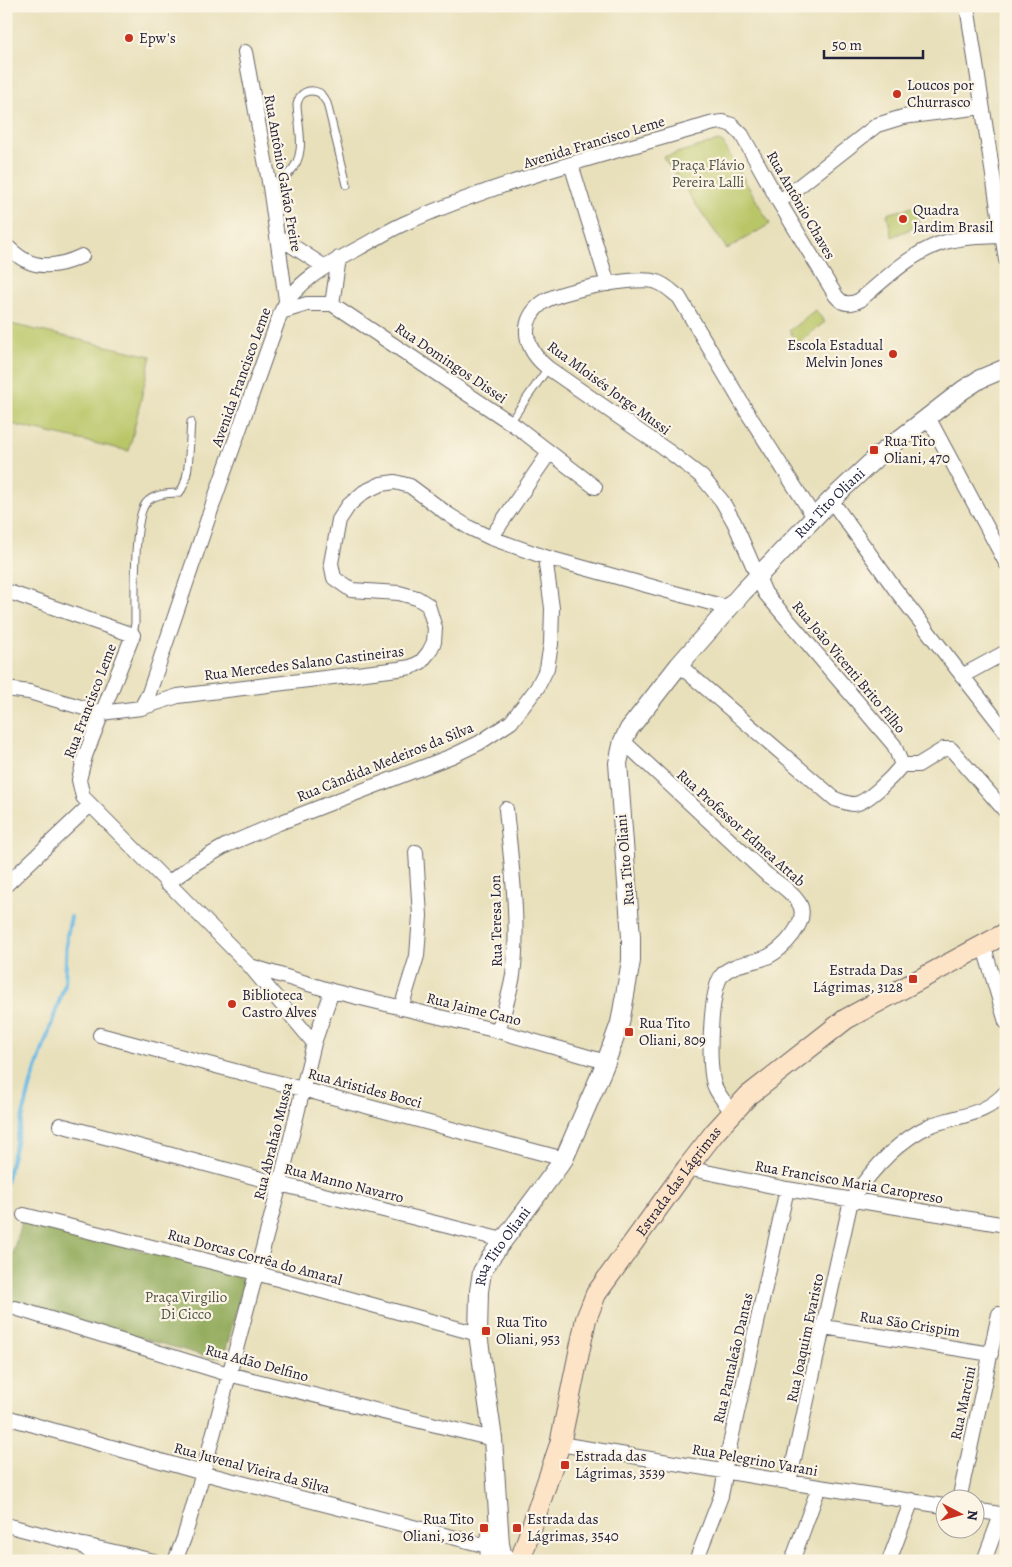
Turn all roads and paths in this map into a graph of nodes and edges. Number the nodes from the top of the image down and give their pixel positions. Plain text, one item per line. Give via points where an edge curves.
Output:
1 (967, 6) edge
2 (245, 52) dead end
3 (982, 107) junction
4 (714, 123) joint
5 (571, 164) junction
6 (347, 186) dead end
7 (270, 187) junction
8 (779, 202) junction
9 (277, 236) junction
10 (1001, 236) junction
11 (6, 246) edge
12 (82, 256) dead end
13 (339, 258) junction
14 (1006, 260) edge
15 (325, 267) junction
16 (608, 284) junction
17 (332, 304) junction
18 (284, 306) junction
19 (548, 368) junction
20 (1006, 368) edge
21 (928, 417) junction
22 (191, 422) dead end
23 (510, 422) junction
24 (549, 452) junction
25 (595, 487) dead end
26 (831, 500) junction
27 (814, 517) junction
28 (491, 538) junction
29 (545, 557) junction
30 (1006, 563) edge
31 (757, 577) junction
32 (6, 591) edge
33 (729, 608) junction
34 (133, 635) junction
35 (1006, 652) edge
36 (679, 665) junction
37 (962, 676) junction
38 (6, 689) edge
39 (141, 708) junction
40 (101, 713) junction
41 (1006, 732) edge
42 (622, 741) junction
43 (902, 765) junction
44 (90, 805) junction
45 (506, 809) dead end
46 (1006, 812) edge
47 (416, 852) dead end
48 (167, 884) junction
49 (6, 885) edge
50 (1006, 933) edge
51 (983, 944) junction
52 (249, 966) junction
53 (332, 991) junction
54 (402, 1008) junction
55 (1006, 1022) edge
56 (498, 1031) junction
57 (100, 1035) dead end
58 (314, 1043) junction
59 (606, 1062) junction
60 (303, 1088) junction
61 (1006, 1092) edge
62 (732, 1112) junction
63 (60, 1125) dead end
64 (564, 1160) junction
65 (687, 1168) junction
66 (280, 1184) junction
67 (787, 1189) junction
68 (851, 1200) junction
69 (24, 1215) dead end
70 (1006, 1225) edge
71 (503, 1240) junction
72 (256, 1273) junction
73 (16, 1308) dead end
74 (999, 1314) dead end
75 (824, 1327) junction
76 (478, 1334) junction
77 (991, 1354) junction
78 (228, 1374) junction
79 (6, 1417) edge
80 (492, 1439) junction
81 (560, 1444) junction
82 (724, 1471) junction
83 (202, 1473) junction
84 (496, 1478) junction
85 (789, 1482) junction
86 (819, 1487) junction
87 (961, 1490) edge
88 (912, 1500) junction
89 (934, 1504) edge
90 (984, 1512) edge
91 (1003, 1515) edge
92 (6, 1525) edge
93 (82, 1545) junction
94 (490, 1554) edge
95 (100, 1561) edge
96 (154, 1561) edge
97 (175, 1561) edge
98 (507, 1561) edge
99 (520, 1561) edge
100 (696, 1561) edge
101 (792, 1561) edge
102 (888, 1561) edge
103 (984, 1561) edge

1 - 3 street
2 - 7 street, Rua Antônio Galvão Freire
3 - 8 street via 903,117 877,125
3 - 10 street
4 - 5 street, Avenida Francisco Leme
4 - 8 street, Rua Antônio Chaves via 732,125 742,135
5 - 13 street, Avenida Francisco Leme via 408,221
5 - 16 street
6 - 7 lane via 327,103 320,93 310,91 298,98 301,144 298,161 289,174
7 - 9 street, Rua Antônio Galvão Freire
8 - 10 street, Rua Antônio Chaves via 836,296 848,304 860,300 927,249 967,238
9 - 15 street
9 - 18 street, Rua Antônio Galvão Freire
10 - 14 street
11 - 12 street via 33,264 61,265
13 - 15 street, Avenida Francisco Leme
13 - 17 street
15 - 18 street, Avenida Francisco Leme
16 - 19 street, Rua Mloisés Jorge Mussi via 555,296 535,310 528,326 528,340 533,354
16 - 27 street, Rua Mloisés Jorge Mussi via 644,279 657,282 679,297
17 - 18 street
17 - 23 street, Rua Domingos Dissei
18 - 39 street, Avenida Francisco Leme via 149,693
19 - 23 lane
19 - 31 street, Rua Mloisés Jorge Mussi via 702,477 734,522
20 - 21 street, Rua Tito Oliani via 980,379
21 - 26 street, Rua Tito Oliani via 879,455
21 - 30 street
22 - 34 lane via 183,489 147,502 140,516
23 - 24 street, Rua Domingos Dissei
24 - 25 street, Rua Domingos Dissei
24 - 28 street
26 - 27 street, Rua Tito Oliani
26 - 37 street
27 - 31 street, Rua Tito Oliani
28 - 29 street, Rua Mercedes Salano Castineiras
28 - 39 street, Rua Mercedes Salano Castineiras via 449,515 410,486 396,482 381,484 364,492 349,505 339,520 331,563 334,578 351,590 399,593 428,605 435,628 434,642 421,662 398,669 178,696
29 - 33 street, Rua Mercedes Salano Castineiras
29 - 48 street, Rua Cândida Medeiros da Silva via 552,608 547,668 537,688 511,722 479,744 452,756 228,845
31 - 33 street, Rua Tito Oliani
31 - 43 street, Rua João Vicenti Brito Filho via 765,593 894,745
32 - 34 street
33 - 36 street, Rua Tito Oliani
34 - 40 street, Rua Francisco Leme
35 - 37 street
36 - 42 street, Rua Tito Oliani
36 - 43 street via 842,802 855,804 864,801
37 - 41 street
38 - 40 street via 29,692
39 - 40 street
40 - 44 street, Rua Francisco Leme via 80,773 80,789
42 - 59 street, Rua Tito Oliani via 618,763 631,961 620,1022
42 - 62 street, Rua Professor Edmea Attab via 790,893 800,906 800,921 780,948 768,957 730,969 723,974 716,989 712,1077 714,1087
43 - 46 street via 918,765 951,748
44 - 48 street
44 - 49 street
45 - 56 street, Rua Teresa Lon via 515,915 514,949 508,1002
47 - 54 street via 420,916 417,956
48 - 52 street
50 - 51 main road, Estrada das Lágrimas
51 - 55 street
51 - 62 main road, Estrada das Lágrimas via 846,1019
52 - 53 street, Rua Jaime Cano
52 - 58 street
53 - 54 street, Rua Jaime Cano
53 - 58 street, Rua Abrahão Mussa
54 - 56 street, Rua Jaime Cano
56 - 59 street, Rua Jaime Cano
57 - 60 street, Rua Aristides Bocci
58 - 60 street, Rua Abrahão Mussa
59 - 64 street, Rua Tito Oliani
60 - 64 street, Rua Aristides Bocci
60 - 66 street, Rua Abrahão Mussa
61 - 68 street via 996,1103 978,1112 930,1125 910,1138 878,1165
62 - 65 main road, Estrada das Lágrimas
63 - 66 street, Rua Manno Navarro
64 - 71 street, Rua Tito Oliani
65 - 67 street, Rua Francisco Maria Caropreso
65 - 81 main road, Estrada das Lágrimas via 596,1294 586,1319
66 - 71 street, Rua Manno Navarro
66 - 72 street, Rua Abrahão Mussa
67 - 68 street, Rua Francisco Maria Caropreso
67 - 82 street, Rua Pantaleão Dantas
68 - 70 street, Rua Francisco Maria Caropreso
68 - 75 street, Rua Joaquim Evaristo
69 - 72 street, Rua Dorcas Corrêa do Amaral
71 - 76 street, Rua Tito Oliani via 482,1272 478,1291
72 - 76 street, Rua Dorcas Corrêa do Amaral
72 - 78 street, Rua Abrahão Mussa
73 - 78 street, Rua Adão Delfino
74 - 77 street, Rua Marcini
75 - 77 street, Rua São Crispim
75 - 85 street, Rua Joaquim Evaristo
76 - 80 street, Rua Tito Oliani
77 - 87 street, Rua Marcini
78 - 80 street, Rua Adão Delfino
78 - 83 street, Rua Abrahão Mussa
79 - 83 street, Rua Juvenal Vieira da Silva
80 - 84 street, Rua Tito Oliani
81 - 82 street, Rua Pelegrino Varani
81 - 99 main road, Estrada das Lágrimas
82 - 85 street, Rua Pelegrino Varani
82 - 100 street, Rua Pantaleão Dantas via 721,1496
83 - 94 street, Rua Juvenal Vieira da Silva
83 - 97 street, Rua Abrahão Mussa
84 - 94 street, Rua Tito Oliani
84 - 98 street, Rua Tito Oliani via 500,1544
85 - 86 street, Rua Pelegrino Varani
86 - 88 street, Rua Pelegrino Varani
86 - 101 street
88 - 89 street, Rua Pelegrino Varani
88 - 102 street
90 - 91 street
91 - 103 street
92 - 93 street
93 - 95 street
93 - 96 street

